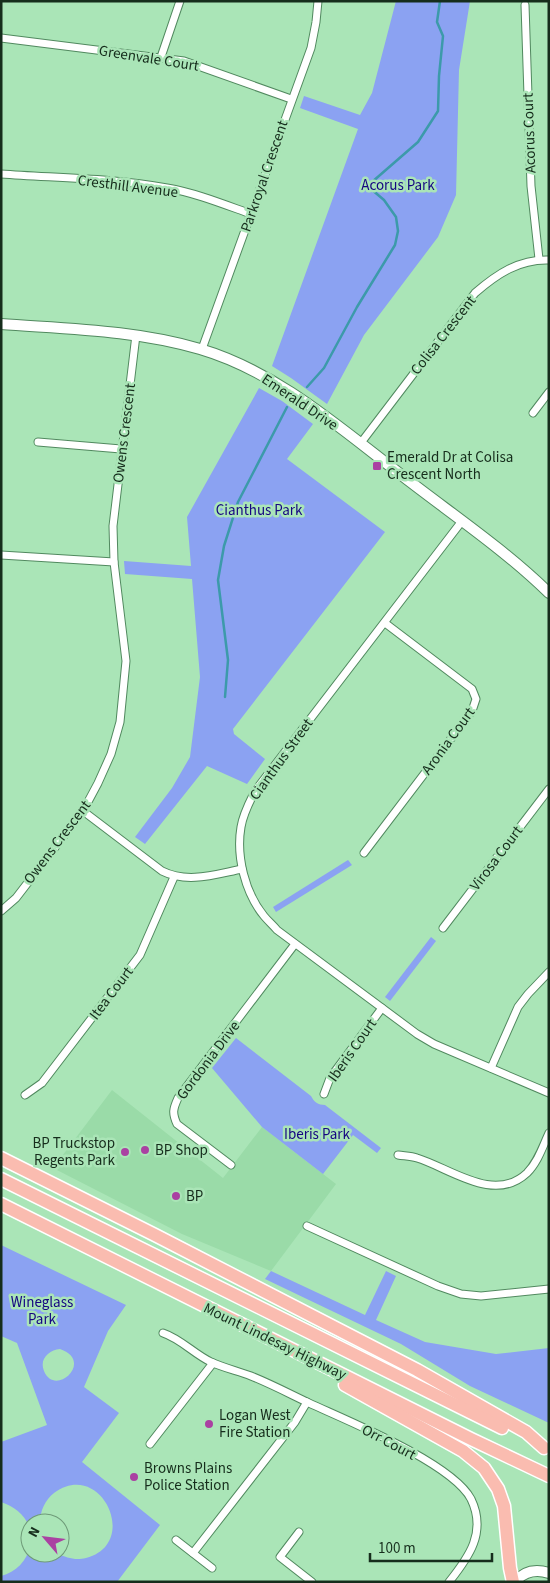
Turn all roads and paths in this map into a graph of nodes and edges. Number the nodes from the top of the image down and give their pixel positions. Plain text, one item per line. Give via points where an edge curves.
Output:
1 (180, 1) edge
2 (318, 1) edge
3 (525, 5) dead end
4 (1, 38) edge
5 (161, 57) junction
6 (291, 99) junction
7 (1, 174) edge
8 (251, 214) junction
9 (539, 259) junction
10 (549, 260) edge
11 (1, 324) edge
12 (136, 335) junction
13 (202, 350) junction
14 (549, 392) edge
15 (533, 413) dead end
16 (38, 442) dead end
17 (360, 444) junction
18 (121, 449) junction
19 (462, 521) junction
20 (1, 554) edge
21 (114, 562) junction
22 (549, 593) edge
23 (385, 623) junction
24 (549, 789) edge
25 (83, 811) junction
26 (364, 853) dead end
27 (242, 869) junction
28 (174, 876) junction
29 (1, 911) edge
30 (443, 928) dead end
31 (295, 944) junction
32 (549, 972) edge
33 (382, 1008) junction
34 (490, 1068) junction
35 (549, 1093) edge
36 (324, 1094) dead end
37 (26, 1095) dead end
38 (549, 1133) edge
39 (398, 1155) dead end
40 (1, 1158) edge
41 (231, 1165) dead end
42 (1, 1179) edge
43 (1, 1204) edge
44 (307, 1226) dead end
45 (549, 1289) edge
46 (163, 1332) dead end
47 (213, 1363) junction
48 (319, 1363) junction
49 (307, 1402) junction
50 (150, 1444) dead end
51 (546, 1449) edge
52 (549, 1476) edge
53 (300, 1532) dead end
54 (176, 1540) dead end
55 (193, 1553) junction
56 (212, 1568) dead end
57 (549, 1573) edge
58 (312, 1582) edge
59 (449, 1582) edge
60 (514, 1582) edge

1 - 5 street
2 - 6 street, Parkroyal Crescent via 311,48
3 - 9 street, Acorus Court via 531,186
4 - 5 street, Greenvale Court
5 - 6 street, Greenvale Court via 202,66
6 - 8 street, Parkroyal Crescent
7 - 8 street, Cresthill Avenue via 167,188
8 - 13 street, Parkroyal Crescent
9 - 10 street, Colisa Crescent
9 - 17 street, Colisa Crescent via 507,269 475,293
11 - 12 street, Emerald Drive
12 - 13 street, Emerald Drive
12 - 18 street, Owens Crescent
13 - 17 street, Emerald Drive via 227,358 278,384
14 - 15 street
16 - 18 street
17 - 19 street, Emerald Drive
18 - 21 street, Owens Crescent via 113,526
19 - 22 street, Emerald Drive
19 - 23 street, Cianthus Street
20 - 21 street
21 - 25 street, Owens Crescent via 126,662 120,722 105,768
23 - 26 street, Aronia Court via 472,689 476,700 472,712
23 - 27 street, Cianthus Street via 255,791 241,828
24 - 30 street, Virosa Court
25 - 28 street via 162,871
25 - 29 street, Owens Crescent via 16,898
27 - 28 street via 199,877
27 - 31 street, Cianthus Street via 263,915
28 - 37 street, Itea Court via 140,954 42,1083
31 - 33 street, Cianthus Street
31 - 41 street, Gordonia Drive via 173,1108 177,1124
32 - 34 street via 518,1007
33 - 34 street, Cianthus Street via 434,1044
33 - 36 street, Iberis Court via 330,1078
34 - 35 street
38 - 39 street via 536,1162 527,1173 500,1185 486,1185 416,1157
40 - 51 highway via 417,1370 526,1432
42 - 51 highway, Mount Lindesay Highway
43 - 48 highway, Mount Lindesay Highway
44 - 45 street via 460,1294 482,1296
46 - 47 street, Orr Court
47 - 49 street, Orr Court via 251,1376
47 - 50 street
48 - 52 highway, Mount Lindesay Highway
48 - 60 highway via 340,1382 463,1451 484,1468 498,1489 504,1506
49 - 55 street
49 - 59 street, Orr Court via 395,1443 451,1477 466,1492 475,1512 476,1534 470,1554
53 - 58 street via 280,1557
54 - 55 street
55 - 56 street
57 - 60 street via 533,1571

